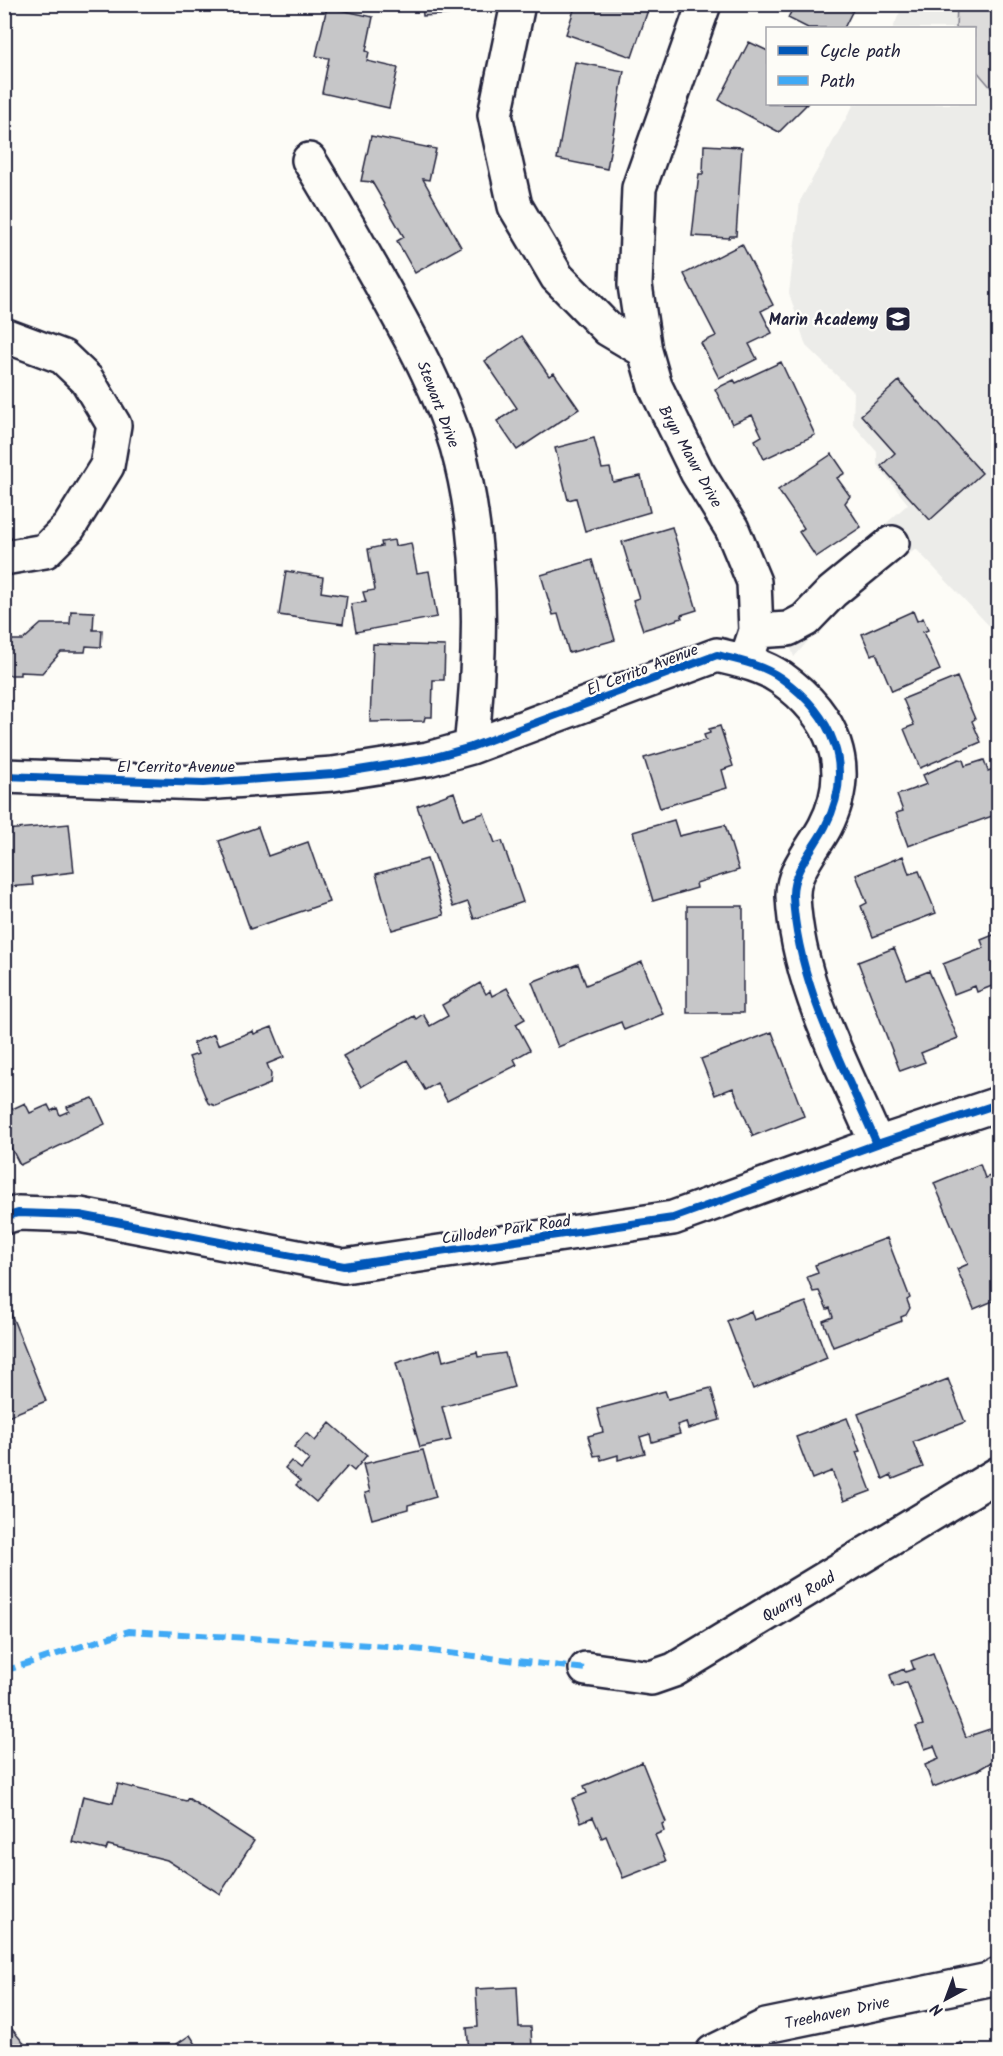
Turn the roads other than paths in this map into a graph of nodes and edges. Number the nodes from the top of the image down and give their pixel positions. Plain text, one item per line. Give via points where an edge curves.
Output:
1 (518, 4) edge
2 (704, 4) edge
3 (309, 160) dead end
4 (4, 335) edge
5 (645, 351) junction
6 (892, 543) dead end
7 (4, 558) edge
8 (756, 631) junction
9 (746, 661) junction
10 (471, 747) junction
11 (4, 776) edge
12 (999, 1104) edge
13 (877, 1144) junction
14 (4, 1217) edge
15 (999, 1474) edge
16 (586, 1669) dead end
17 (999, 1975) edge
18 (713, 2052) edge

1 - 5 street via 495,115 515,206 556,277 608,329
2 - 5 street, Bryn Mawr Drive via 639,188 635,285
3 - 10 street, Stewart Drive via 409,333 457,446 476,545 480,651
4 - 7 street via 63,357 87,380 114,425 107,466 69,527 45,551
5 - 8 street, Bryn Mawr Drive via 668,418 732,529 754,582
6 - 8 street via 832,592 805,620 788,629
8 - 9 street, Bryn Mawr Drive
9 - 10 street, El Cerrito Avenue via 717,655
9 - 13 street, El Cerrito Avenue via 780,677 806,701 829,729 840,760 838,793 825,826 803,862 792,894 807,979
10 - 11 street, El Cerrito Avenue via 428,759 333,774 203,783
12 - 13 street, Culloden Park Road
13 - 14 street, Culloden Park Road via 673,1218 344,1266 80,1215 18,1213
15 - 16 street, Quarry Road via 674,1670 651,1678
17 - 18 street, Treehaven Drive via 766,2026

